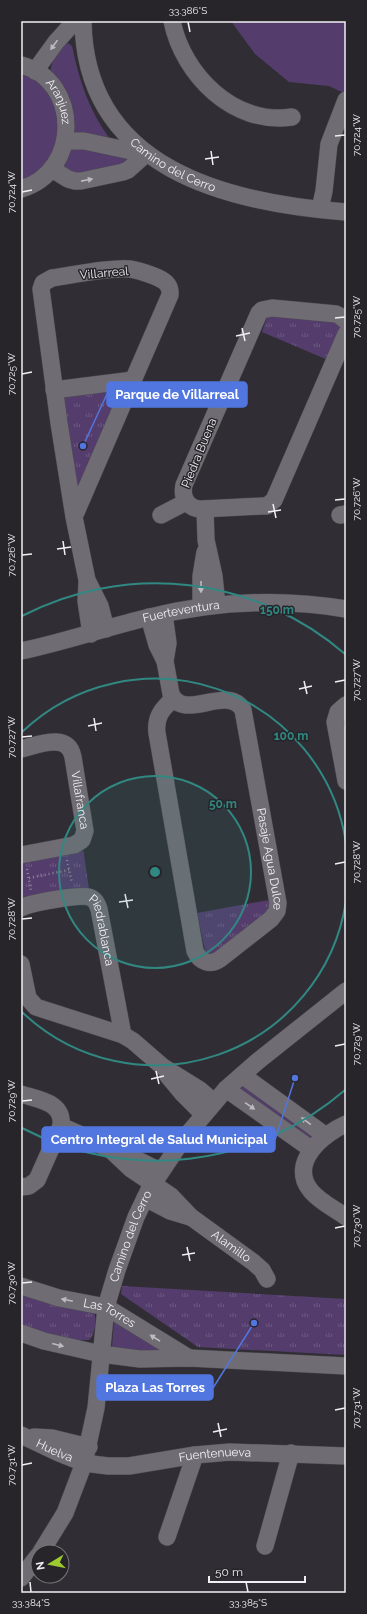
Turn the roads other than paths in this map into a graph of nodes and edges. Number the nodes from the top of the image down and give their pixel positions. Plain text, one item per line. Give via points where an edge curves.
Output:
1 (75, 21) edge
2 (82, 21) edge
3 (172, 21) edge
4 (28, 68) edge
5 (346, 100) edge
6 (292, 117) dead end
7 (65, 141) junction
8 (146, 154) junction
9 (52, 169) junction
10 (21, 189) edge
11 (320, 209) junction
12 (346, 212) edge
13 (346, 321) edge
14 (346, 334) edge
15 (133, 380) junction
16 (54, 390) junction
17 (186, 502) junction
18 (205, 509) junction
19 (161, 515) dead end
20 (74, 517) junction
21 (209, 606) junction
22 (346, 609) edge
23 (156, 615) junction
24 (99, 632) junction
25 (21, 651) edge
26 (173, 699) junction
27 (346, 705) edge
28 (21, 749) edge
29 (346, 781) edge
30 (23, 854) edge
31 (27, 906) edge
32 (21, 964) edge
33 (346, 991) edge
34 (123, 1035) junction
35 (242, 1075) junction
36 (226, 1089) junction
37 (21, 1094) edge
38 (209, 1108) junction
39 (346, 1124) edge
40 (62, 1126) junction
41 (326, 1136) junction
42 (312, 1149) junction
43 (157, 1177) junction
44 (21, 1187) edge
45 (145, 1198) junction
46 (191, 1217) junction
47 (346, 1217) edge
48 (267, 1279) dead end
49 (21, 1286) edge
50 (106, 1307) junction
51 (21, 1333) edge
52 (101, 1354) junction
53 (189, 1358) junction
54 (346, 1366) edge
55 (24, 1435) edge
56 (89, 1447) junction
57 (291, 1453) junction
58 (195, 1455) junction
59 (346, 1456) edge
60 (84, 1463) junction
61 (167, 1537) dead end
62 (46, 1544) edge
63 (265, 1546) dead end
64 (30, 1566) edge
65 (21, 1578) edge

1 -> 4 street
2 - 8 street, Camino del Cerro via 86,55 97,92 117,124
3 - 6 street via 188,62 198,78 214,94 238,108 266,118
4 - 7 street, Aranjuez via 51,85 61,101 66,121
5 - 11 street via 330,144
7 - 8 street via 84,141
7 - 9 street, Aranjuez
9 -> 8 street via 68,179 81,181 128,170
8 - 11 street, Camino del Cerro via 178,173 225,191 268,202
9 - 10 street, Aranjuez via 34,184
11 - 12 street, Camino del Cerro
13 - 17 street, Piedra Buena via 336,314 272,308 259,313 184,485
14 - 18 street, Piedra Buena via 274,500 267,506
15 - 16 street
15 - 16 street, Villarreal via 168,299 170,288 163,280 143,272 129,269 113,270 52,278 42,286
15 - 20 street, Villarreal
16 - 20 street, Villarreal
17 - 18 street, Piedra Buena via 194,508
17 - 19 street, Piedra Buena
18 - 21 street via 206,540 214,576
20 - 24 street, Villarreal via 88,580 100,606
21 - 22 street, Fuerteventura via 279,602
21 - 23 street, Fuerteventura
23 - 24 street, Fuerteventura
23 - 26 street via 168,643 165,661
24 - 25 street, Fuerteventura
26 - 26 street, Pasaje Agua Dulce via 186,705 230,700 243,710 278,903 277,911 271,919 213,962 201,960 196,951 157,733 159,715
27 - 29 street via 338,712 336,722
28 - 30 street, Villafranca via 57,742 66,745 72,752 85,831 78,843
31 - 34 street, Piedrablanca via 74,897 91,898 98,905
32 - 34 street via 28,998 36,1007
33 - 35 street, Camino del Cerro
34 - 38 street via 163,1067 200,1090
35 - 36 street, Camino del Cerro
41 -> 35 street
36 - 38 street, Camino del Cerro
36 -> 42 street
37 - 40 street via 53,1104 61,1114
38 - 43 street, Camino del Cerro
39 - 41 street
40 - 43 street, Alamillo via 112,1151 131,1169
40 - 44 street via 37,1180 29,1186
41 - 42 street
42 - 47 street via 307,1155 304,1167 305,1181 317,1196
43 - 45 street, Camino del Cerro
43 - 46 street, Alamillo
45 - 46 street, Alamillo via 170,1211
45 - 50 street, Camino del Cerro via 129,1236
46 - 48 street, Alamillo via 253,1262
50 -> 49 street, Las Torres via 63,1300
50 - 52 street, Camino del Cerro
53 -> 50 street, Las Torres
51 -> 52 street, Las Torres
52 - 53 street, Las Torres via 140,1359
52 - 56 street, Camino del Cerro
53 - 54 street, Las Torres
55 - 56 street, Huelva via 52,1438
55 - 60 street, Huelva
56 - 60 street, Camino del Cerro
57 - 58 street, Fuentenueva via 230,1452
57 - 59 street, Fuentenueva
57 - 63 street
58 - 60 street, Fuentenueva via 118,1467
58 - 61 street
60 - 62 street, Camino del Cerro via 65,1513
64 - 65 street

